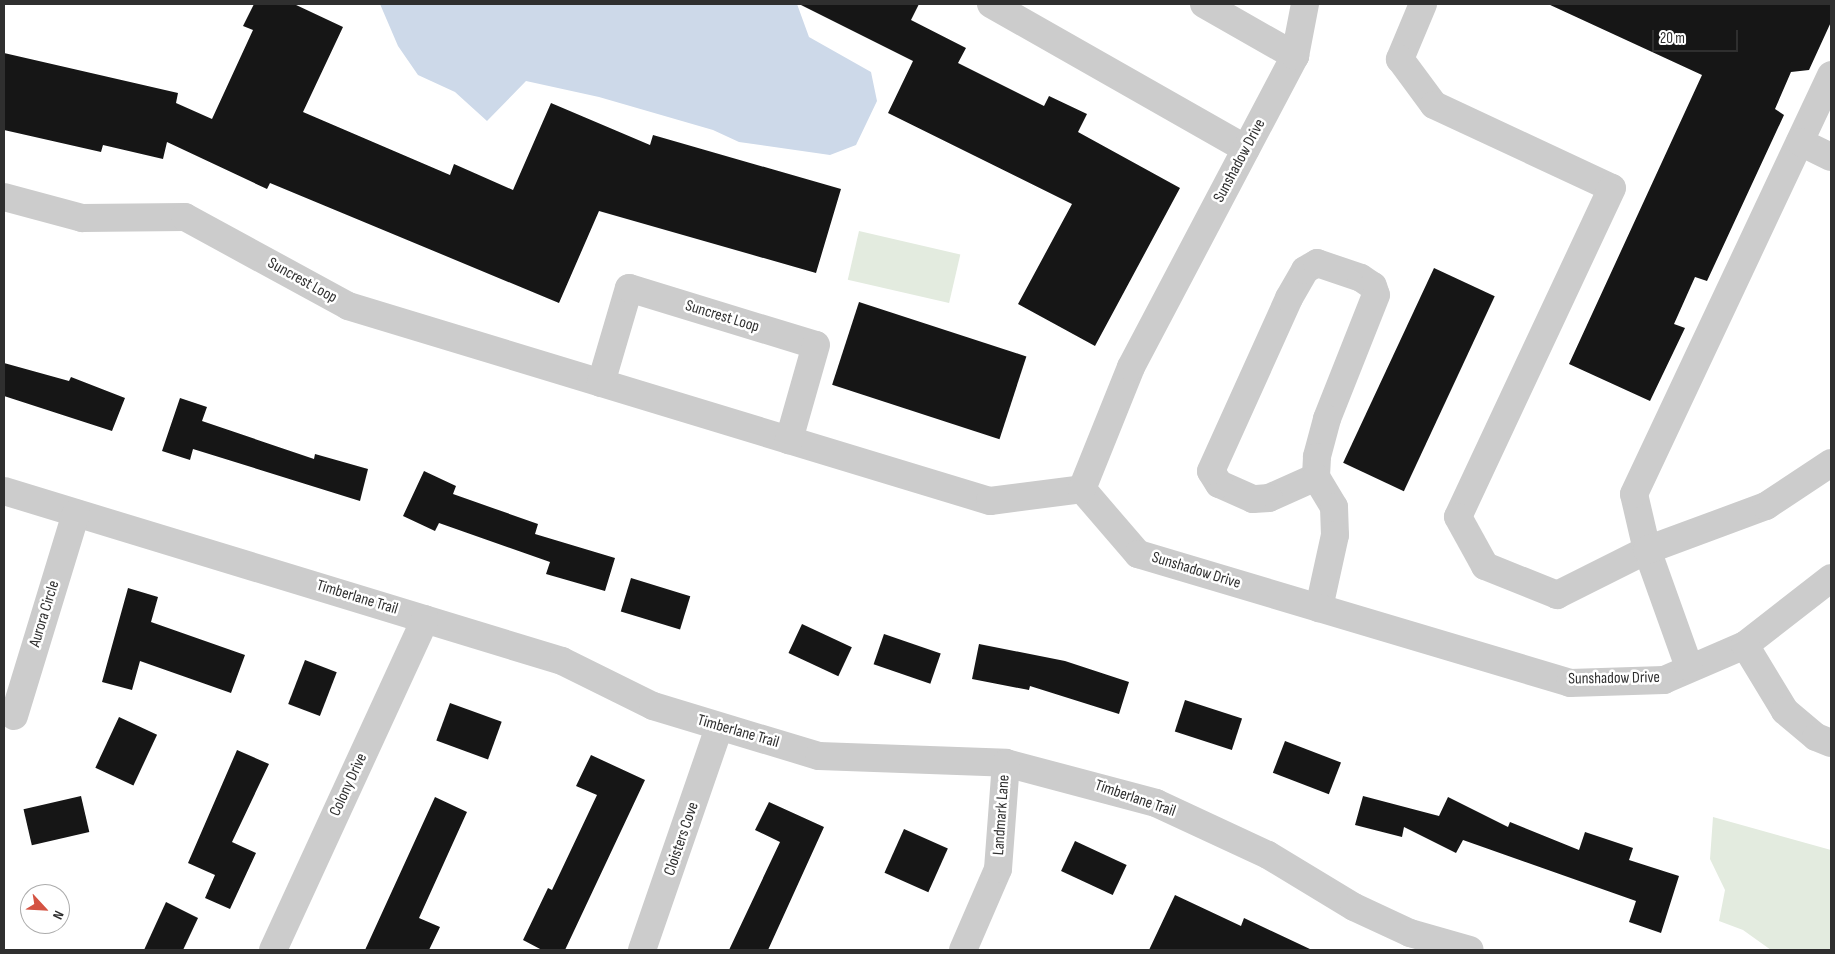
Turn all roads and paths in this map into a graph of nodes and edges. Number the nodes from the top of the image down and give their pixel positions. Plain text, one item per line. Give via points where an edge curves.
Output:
1 (991, 4) edge
2 (1204, 4) edge
3 (1305, 4) edge
4 (1423, 4) edge
5 (1295, 56) junction
6 (1831, 75) edge
7 (1800, 142) junction
8 (1246, 149) junction
9 (1831, 157) edge
10 (4, 197) edge
11 (601, 383) junction
12 (789, 440) junction
13 (1831, 463) edge
14 (1316, 477) junction
15 (1082, 489) junction
16 (4, 491) edge
17 (76, 513) junction
18 (1647, 550) junction
19 (1831, 578) edge
20 (1319, 608) junction
21 (425, 619) junction
22 (1745, 644) junction
23 (1689, 667) junction
24 (14, 716) dead end
25 (719, 728) junction
26 (1831, 743) edge
27 (1006, 763) junction
28 (273, 950) edge
29 (642, 950) edge
30 (963, 950) edge
31 (1470, 950) edge

1 - 8 street
2 - 5 street
3 - 5 street, Sunshadow Drive
4 - 18 street via 1400,59 1434,105 1612,188 1458,517 1484,566 1557,595
5 - 8 street, Sunshadow Drive
6 - 7 street
7 - 9 street
7 - 18 street via 1634,494
8 - 15 street, Sunshadow Drive via 1131,367
10 - 11 street, Suncrest Loop via 82,218 185,217 348,306
11 - 12 street, Suncrest Loop
11 - 12 street, Suncrest Loop via 628,288 638,291 816,345
12 - 15 street, Suncrest Loop via 990,500
13 - 18 street via 1766,506
14 - 14 street via 1327,419 1376,295 1373,286 1361,278 1317,264 1305,270 1290,298 1211,472 1219,484 1253,499 1269,498
14 - 20 street via 1334,507 1335,535
15 - 20 street, Sunshadow Drive via 1138,554
16 - 17 street, Timberlane Trail
17 - 21 street, Timberlane Trail
17 - 24 street, Aurora Circle
18 - 23 street
19 - 22 street, Sunshadow Drive
20 - 23 street, Sunshadow Drive via 1570,682 1664,680
21 - 25 street, Timberlane Trail via 562,661 653,706
21 - 28 street, Colony Drive
22 - 23 street, Sunshadow Drive
22 - 26 street via 1785,711 1816,737
25 - 27 street, Timberlane Trail via 819,756
25 - 29 street, Cloisters Cove
27 - 30 street, Landmark Lane via 998,870
27 - 31 street, Timberlane Trail via 1156,803 1268,854 1354,907 1410,933

